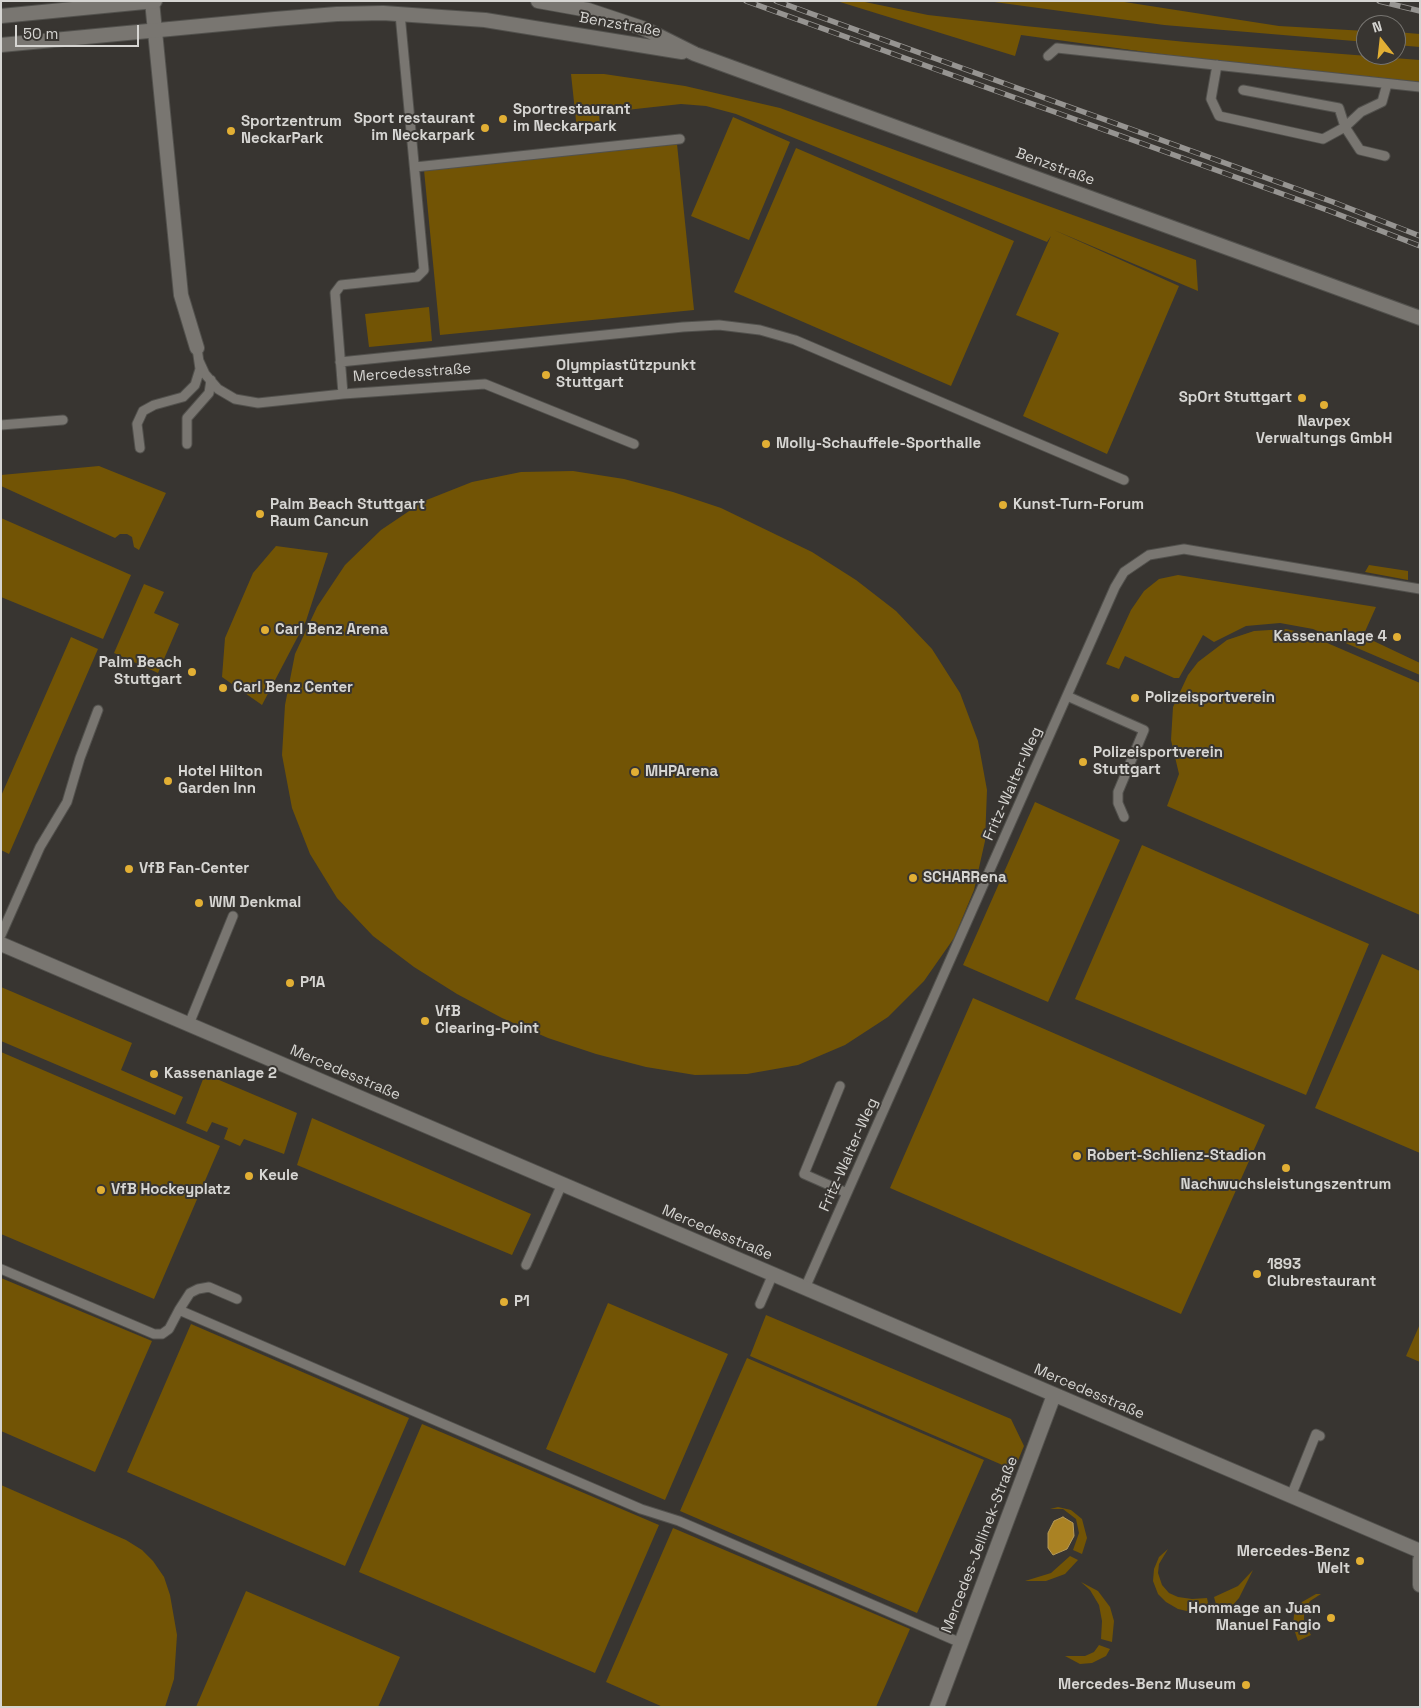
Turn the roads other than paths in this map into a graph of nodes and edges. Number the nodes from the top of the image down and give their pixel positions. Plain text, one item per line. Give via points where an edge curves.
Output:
1 (153, 1) edge
2 (538, 1) edge
3 (400, 14) junction
4 (1, 16) edge
5 (155, 30) junction
6 (1, 45) edge
7 (695, 54) junction
8 (1048, 56) dead end
9 (1217, 65) junction
10 (1387, 84) junction
11 (1420, 87) edge
12 (1243, 90) dead end
13 (1345, 127) junction
14 (680, 139) dead end
15 (1385, 156) dead end
16 (414, 167) junction
17 (1420, 319) edge
18 (198, 355) junction
19 (340, 362) junction
20 (212, 382) junction
21 (342, 394) junction
22 (63, 420) dead end
23 (1, 425) edge
24 (187, 444) dead end
25 (634, 444) dead end
26 (140, 448) dead end
27 (1124, 480) dead end
28 (1420, 589) edge
29 (1067, 696) junction
30 (98, 710) dead end
31 (1124, 817) dead end
32 (233, 916) dead end
33 (1, 935) edge
34 (1, 944) edge
35 (189, 1024) junction
36 (840, 1086) dead end
37 (562, 1184) junction
38 (847, 1193) junction
39 (526, 1265) dead end
40 (1, 1269) edge
41 (773, 1274) junction
42 (805, 1288) junction
43 (238, 1299) dead end
44 (760, 1304) dead end
45 (179, 1310) junction
46 (1054, 1395) junction
47 (1320, 1436) dead end
48 (1291, 1496) junction
49 (1420, 1551) edge
50 (1420, 1560) edge
51 (1420, 1585) edge
52 (961, 1643) junction
53 (937, 1707) edge

1 - 4 street
1 - 5 street
2 - 7 street, Benzstraße via 588,10 646,29
3 - 5 street, Benzstraße via 337,14
3 - 7 street, Benzstraße via 485,20
3 - 16 lane
5 - 6 street, Benzstraße
5 - 18 street via 181,295
7 - 17 street, Benzstraße
8 - 9 lane via 1057,48
9 - 10 lane
9 - 13 lane via 1211,99 1219,116 1323,139
10 - 11 lane
10 - 13 lane via 1382,102 1361,112
12 - 13 lane via 1339,108
13 - 15 lane via 1360,150
14 - 16 lane
16 - 19 lane via 424,270 417,278 341,285 335,293
18 - 20 lane, Mercedesstraße
18 - 20 lane
18 - 26 lane via 199,377 190,390 176,400 148,408 138,418
19 - 21 lane
19 - 27 lane via 690,326 719,325 760,330 795,340
20 - 21 lane, Mercedesstraße via 225,394 252,402
20 - 24 lane via 209,393 187,418
21 - 25 lane, Mercedesstraße via 485,384
22 - 23 lane
28 - 29 lane, Fritz-Walter-Weg via 1199,550 1158,552 1131,565 1118,580
29 - 31 lane via 1144,730 1118,792 1118,803
29 - 38 lane, Fritz-Walter-Weg
30 - 33 lane via 68,802 40,847
32 - 35 lane
34 - 35 street, Mercedesstraße
35 - 37 street, Mercedesstraße
36 - 38 lane via 804,1174
37 - 39 lane
37 - 41 street, Mercedesstraße
38 - 42 lane, Fritz-Walter-Weg
40 - 45 lane via 154,1334 162,1334 169,1329
41 - 42 street, Mercedesstraße
41 - 44 lane
42 - 46 street, Mercedesstraße
43 - 45 lane via 209,1287 198,1289 190,1294
45 - 52 lane
46 - 48 street, Mercedesstraße
46 - 52 street, Mercedes-Jellinek-Straße
47 - 48 lane via 1316,1434
48 - 49 street, Mercedesstraße
50 - 51 street
52 - 53 street, Mercedes-Jellinek-Straße

